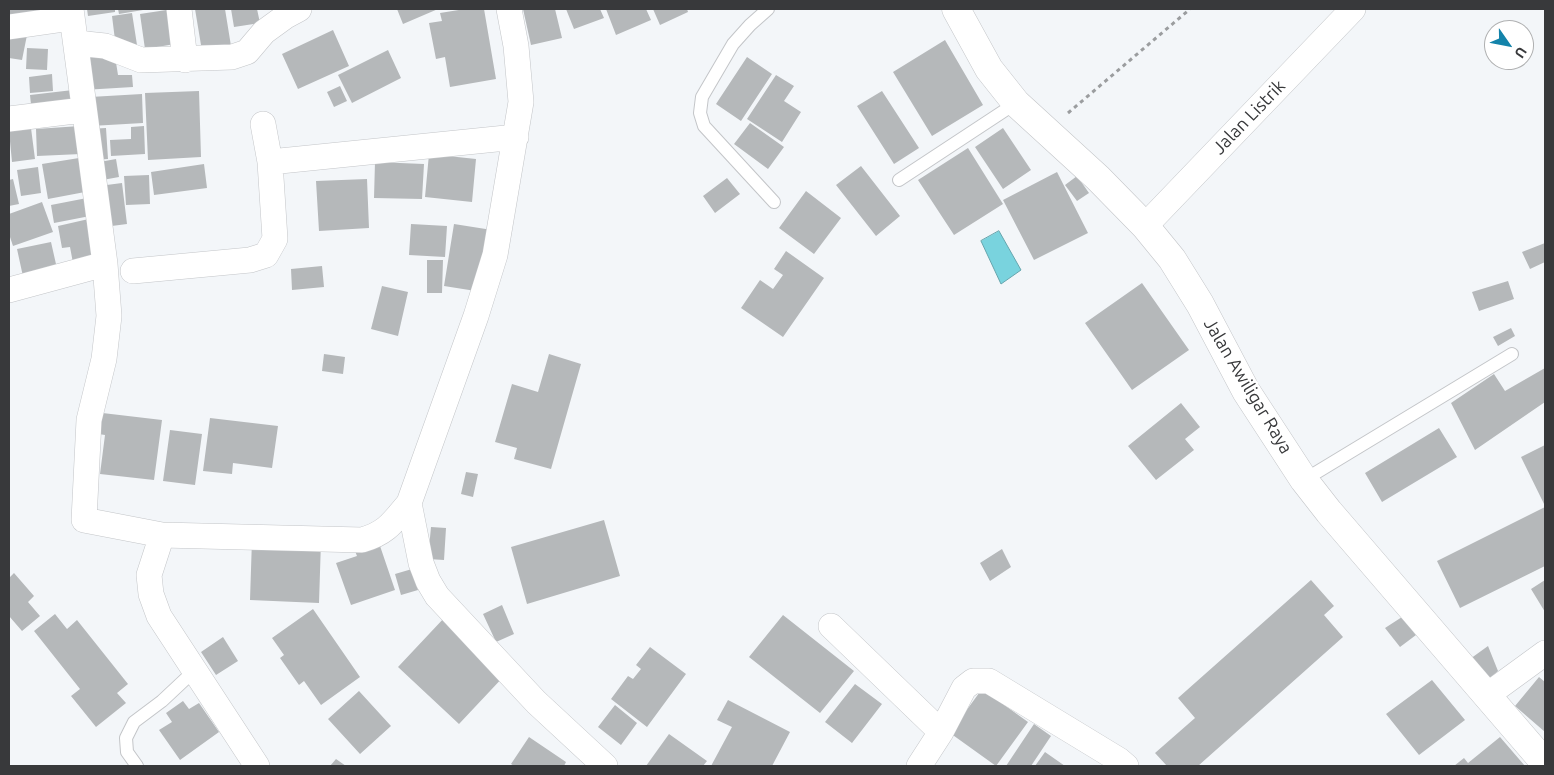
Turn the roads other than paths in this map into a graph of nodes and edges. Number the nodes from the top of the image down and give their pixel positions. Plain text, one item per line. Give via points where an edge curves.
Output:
1 (179, 9) edge
2 (299, 9) edge
3 (509, 9) edge
4 (768, 9) edge
5 (956, 9) edge
6 (1353, 9) edge
7 (72, 13) edge
8 (9, 27) edge
9 (76, 43) junction
10 (184, 60) junction
11 (1016, 103) junction
12 (84, 110) junction
13 (9, 119) edge
14 (263, 124) dead end
15 (516, 137) junction
16 (270, 162) junction
17 (898, 180) dead end
18 (774, 202) dead end
19 (1145, 226) junction
20 (105, 264) junction
21 (133, 271) dead end
22 (9, 288) edge
23 (1512, 354) dead end
24 (1304, 480) junction
25 (409, 503) junction
26 (162, 535) junction
27 (831, 626) dead end
28 (1545, 653) edge
29 (194, 671) junction
30 (1486, 696) junction
31 (940, 732) junction
32 (1545, 764) edge
33 (137, 766) edge
34 (257, 766) edge
35 (605, 766) edge
36 (919, 766) edge
37 (1126, 766) edge

1 - 10 street
2 - 10 street via 264,32 247,52 232,57
3 - 15 street via 521,102
4 - 18 lane via 733,44 702,97 700,113 704,126
5 - 11 street, Jalan Awiligar Raya via 989,69
6 - 19 street, Jalan Listrik
7 - 8 street
7 - 9 street
9 - 10 street via 105,46 141,60
9 - 12 street
11 - 17 lane
11 - 19 street, Jalan Awiligar Raya
12 - 13 street
12 - 20 street
14 - 16 street
15 - 16 street
15 - 25 street via 495,255
16 - 21 street via 275,239 266,255 250,260
19 - 24 street, Jalan Awiligar Raya via 1200,304 1246,391
20 - 22 street
20 - 26 street via 109,316 104,359 89,420 84,520
23 - 24 lane
24 - 30 street, Jalan Awiligar Raya
25 - 26 street via 387,529 362,540
25 - 35 street via 421,563 437,596 536,702
26 - 29 street via 149,575 151,594 159,616
27 - 31 street
28 - 30 street
29 - 33 lane via 134,722 126,738 127,752
29 - 34 street
30 - 32 street, Jalan Awiligar Raya
31 - 36 street
31 - 37 street via 964,688 973,681 989,681

